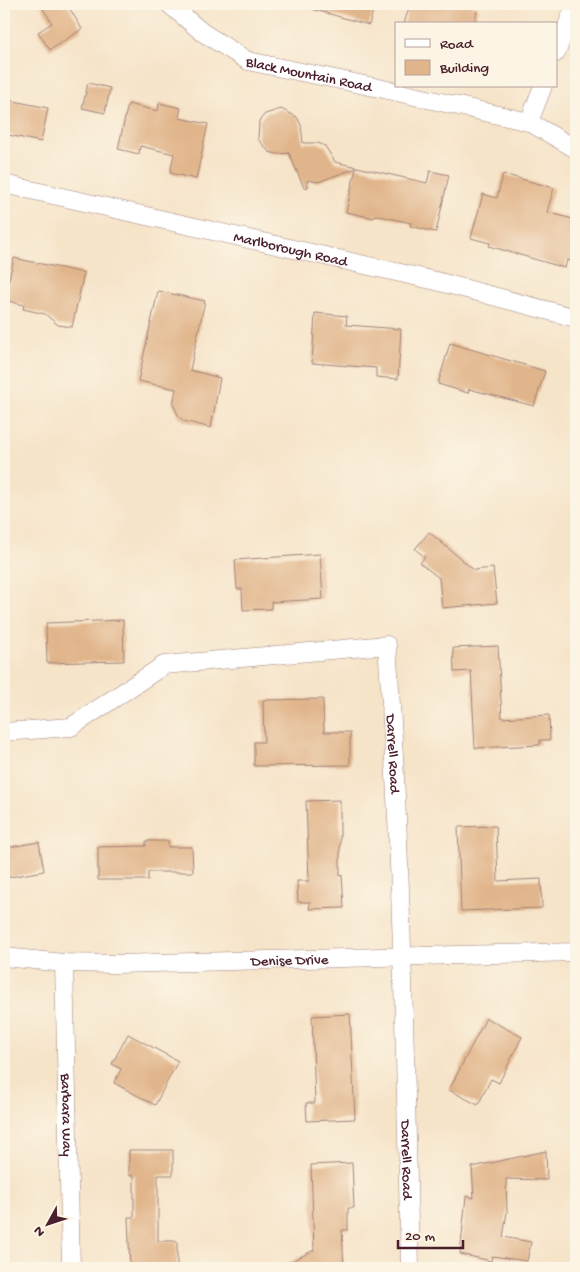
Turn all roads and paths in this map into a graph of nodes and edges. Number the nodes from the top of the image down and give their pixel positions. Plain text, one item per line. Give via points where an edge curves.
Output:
1 (169, 4) edge
2 (576, 4) edge
3 (558, 48) edge
4 (542, 88) edge
5 (529, 122) junction
6 (576, 149) edge
7 (4, 184) edge
8 (576, 318) edge
9 (4, 732) edge
10 (576, 952) edge
11 (402, 956) junction
12 (4, 957) edge
13 (64, 963) junction
14 (71, 1268) edge
15 (410, 1268) edge

1 - 5 street, Black Mountain Road via 202,32 248,61
2 - 3 street
4 - 5 street
5 - 6 street, Black Mountain Road
7 - 8 street, Marlborough Road via 436,281
9 - 11 street, Darrell Road via 71,727 164,665 387,645 395,748
10 - 11 street, Denise Drive
11 - 13 street, Denise Drive
11 - 15 street, Darrell Road
12 - 13 street, Denise Drive
13 - 14 street, Barbara Way

